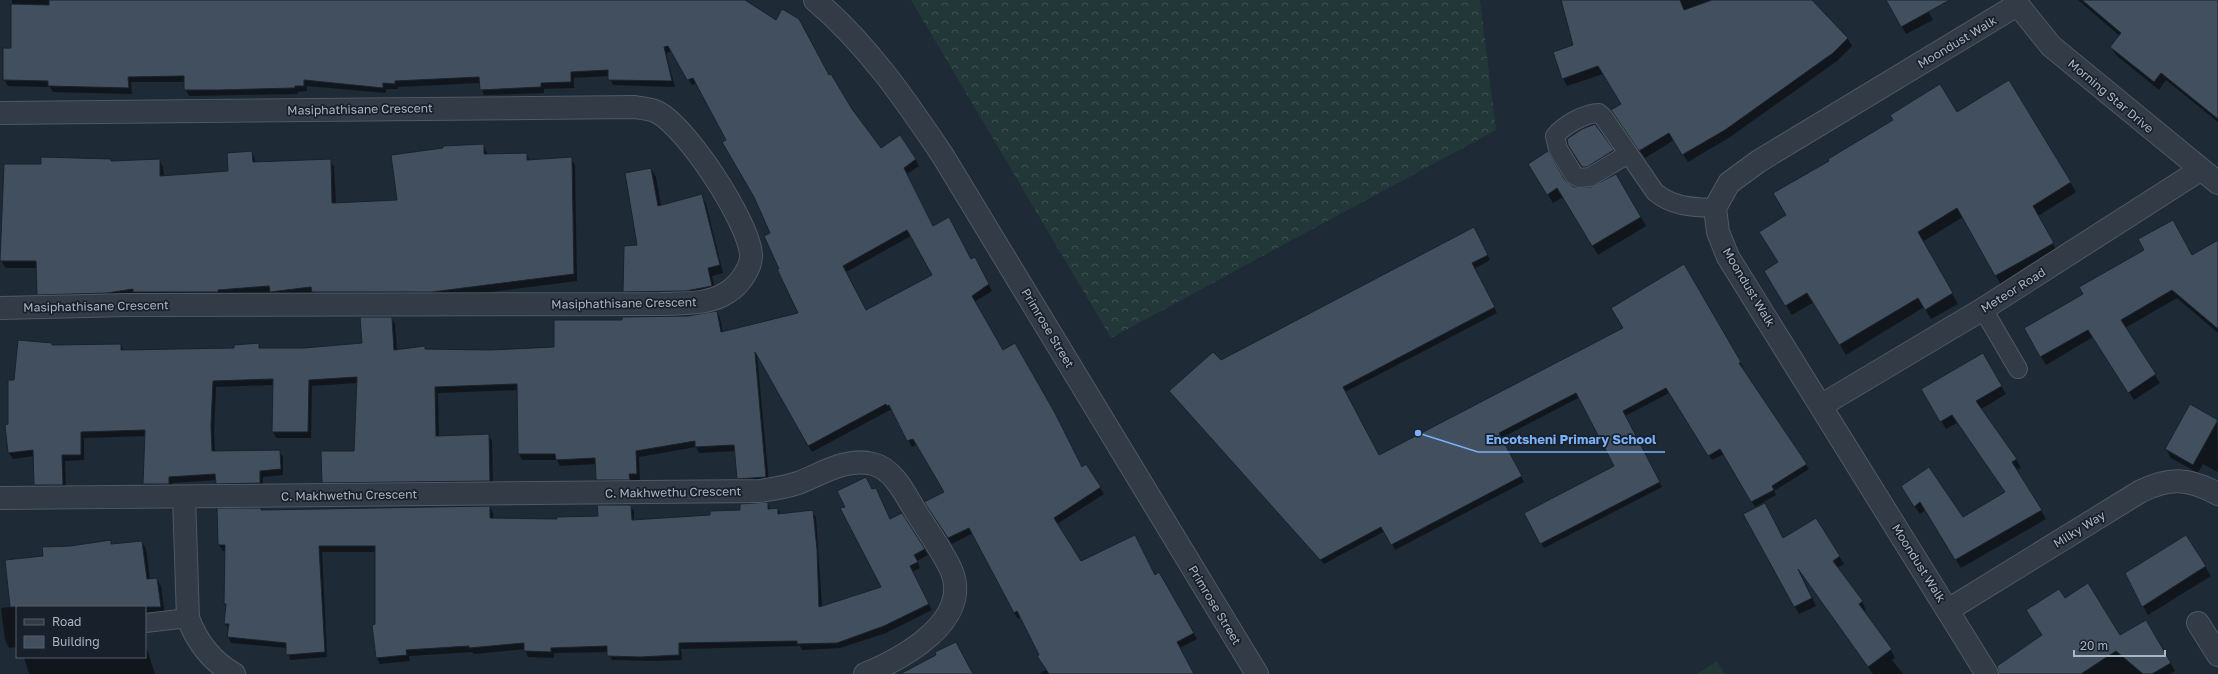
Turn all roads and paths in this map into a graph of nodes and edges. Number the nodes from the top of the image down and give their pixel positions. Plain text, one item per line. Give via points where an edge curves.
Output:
1 (814, 0) edge
2 (2016, 3) edge
3 (0, 113) edge
4 (1628, 154) dead end
5 (2200, 170) junction
6 (2218, 183) edge
7 (1715, 208) junction
8 (0, 308) edge
9 (1983, 309) junction
10 (2018, 369) dead end
11 (1822, 405) junction
12 (2218, 494) edge
13 (184, 497) junction
14 (0, 498) edge
15 (1948, 610) junction
16 (188, 618) junction
17 (146, 623) edge
18 (2198, 623) dead end
19 (2218, 655) edge
20 (1249, 671) edge
21 (234, 674) edge
22 (865, 674) edge
23 (1987, 674) edge

1 - 20 street, Primrose Street via 860,42 899,90 939,149
2 - 5 street, Morning Star Drive via 2051,46
2 - 7 street, Moondust Walk via 1759,160 1729,183
3 - 8 street, Masiphathisane Crescent via 634,107 657,112 689,140 746,233 751,256 745,276 729,292 708,301 660,304 128,305
4 - 7 lane via 1655,192 1666,201 1682,206
5 - 6 street, Morning Star Drive
5 - 9 street, Meteor Road
7 - 11 street, Moondust Walk via 1718,232 1728,256
9 - 10 lane
9 - 11 street, Meteor Road
11 - 15 street, Moondust Walk
12 - 15 street, Milky Way via 2208,488 2175,480 2159,482
13 - 14 street, C. Makhwethu Crescent
13 - 16 street
13 - 22 street, C. Makhwethu Crescent via 760,491 798,483 828,469 854,462 874,464 889,473 903,490 952,572 956,592 950,610 939,627 922,643
15 - 23 street, Moondust Walk
16 - 17 lane
16 - 21 street via 195,636 208,653
18 - 19 street

